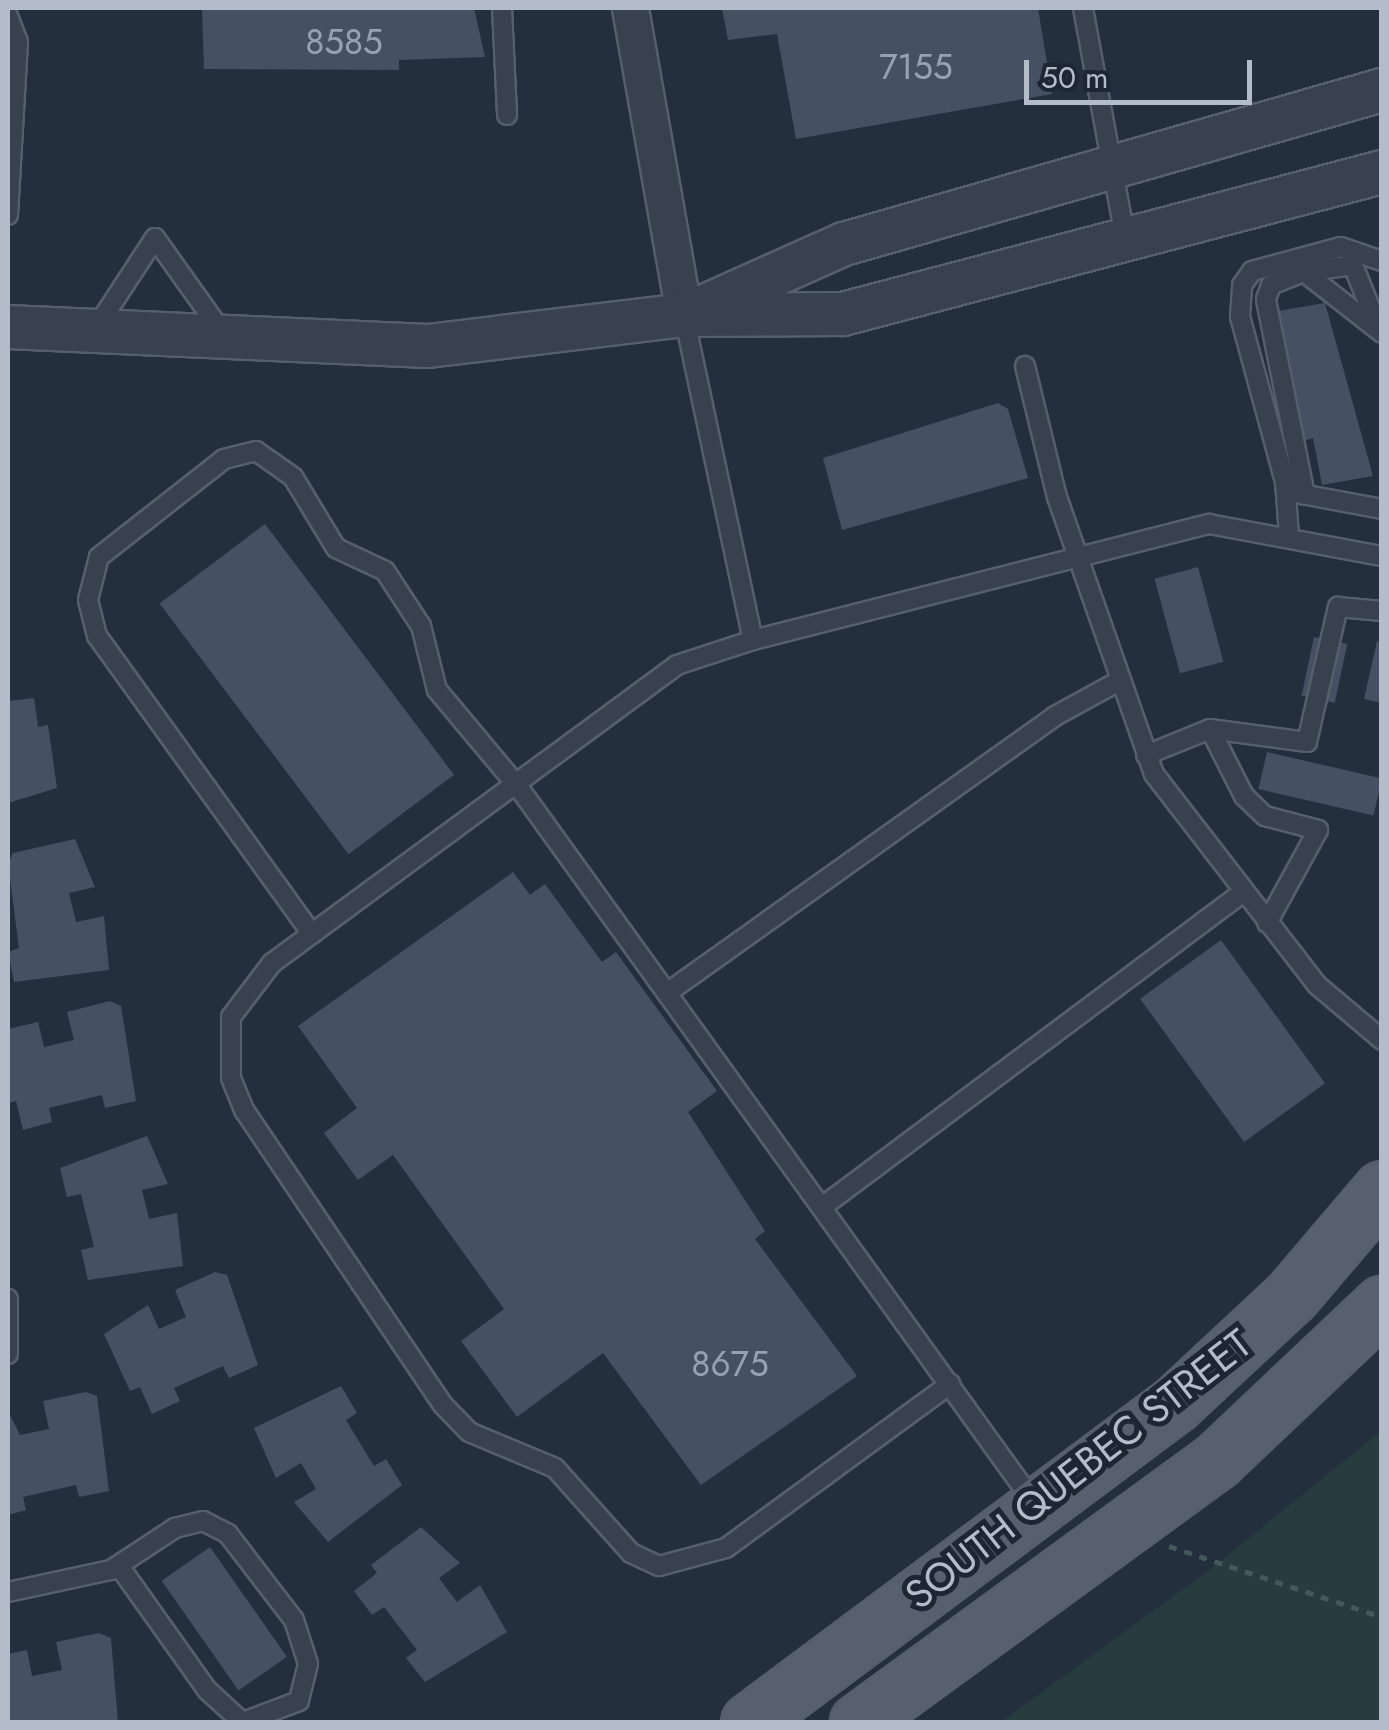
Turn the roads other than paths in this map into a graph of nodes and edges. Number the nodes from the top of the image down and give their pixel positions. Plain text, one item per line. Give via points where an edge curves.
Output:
1 (502, 8) edge
2 (630, 8) edge
3 (1083, 8) edge
4 (8, 16) edge
5 (1382, 90) edge
6 (507, 115) dead end
7 (1109, 163) junction
8 (1382, 172) edge
9 (8, 213) edge
10 (1126, 242) junction
11 (1382, 261) edge
12 (1304, 272) junction
13 (684, 315) junction
14 (1378, 326) edge
15 (8, 328) edge
16 (89, 332) junction
17 (228, 340) junction
18 (1025, 366) dead end
19 (1286, 492) junction
20 (1305, 495) junction
21 (1382, 509) edge
22 (1289, 536) junction
23 (1078, 554) junction
24 (1382, 556) edge
25 (1382, 611) edge
26 (754, 640) junction
27 (1119, 680) junction
28 (1210, 730) junction
29 (1146, 756) junction
30 (519, 788) junction
31 (1242, 893) junction
32 (1266, 922) junction
33 (312, 934) junction
34 (667, 992) junction
35 (1382, 1040) edge
36 (1382, 1189) edge
37 (822, 1207) junction
38 (8, 1299) edge
39 (1382, 1304) edge
40 (8, 1354) edge
41 (950, 1384) junction
42 (1038, 1508) junction
43 (119, 1566) junction
44 (8, 1592) edge
45 (242, 1722) edge
46 (749, 1722) edge
47 (858, 1722) edge

1 - 6 lane
2 - 13 street
3 - 7 lane
4 - 9 lane via 18,42
5 - 7 street
7 - 10 lane
7 - 13 street via 844,244
8 - 10 street
10 - 13 street via 843,314
11 - 19 lane via 1342,247 1252,271 1242,285 1240,316
12 - 14 lane
12 - 14 lane via 1353,265 1367,280
12 - 20 lane via 1272,285 1266,300
13 - 17 street via 462,344
13 - 26 lane
15 - 16 street
16 - 17 street
16 - 17 lane via 110,316 155,238
18 - 23 lane
19 - 20 lane
19 - 22 lane
20 - 21 lane
22 - 23 lane via 1209,524
22 - 24 lane
23 - 26 lane
23 - 27 lane
25 - 28 lane via 1338,607 1308,742
26 - 30 lane via 677,665
27 - 29 lane
27 - 34 lane via 1055,716
28 - 29 lane
28 - 32 lane via 1244,796 1265,816 1318,830
29 - 31 lane
30 - 33 lane
30 - 33 lane via 437,690 422,626 385,570 336,548 276,458 256,452 224,459 99,557 88,600 97,636
30 - 34 lane
31 - 32 lane
31 - 37 lane
32 - 35 lane via 1342,1011
33 - 41 lane via 260,975 231,1018 226,1049 244,1110 443,1405 469,1432 555,1468 631,1553 659,1566 726,1548
34 - 37 lane
36 - 42 main road, SOUTH QUEBEC STREET via 1236,1350
37 - 41 lane
38 - 40 lane
39 - 47 main road, SOUTH QUEBEC STREET via 1294,1395 1142,1519
41 - 42 lane
42 - 46 main road, SOUTH QUEBEC STREET
43 - 44 lane
43 - 45 lane via 207,1690
43 - 45 lane via 174,1528 202,1521 228,1534 294,1620 308,1664 300,1700

